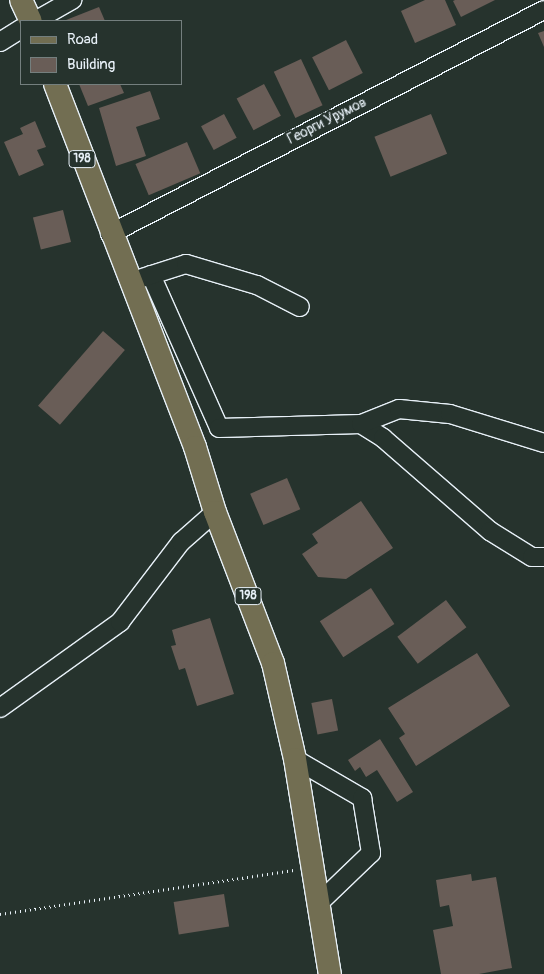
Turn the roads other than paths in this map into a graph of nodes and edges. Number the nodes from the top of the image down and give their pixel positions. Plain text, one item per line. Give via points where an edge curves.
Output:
1 (21, 0) edge
2 (72, 0) edge
3 (544, 10) edge
4 (31, 20) edge
5 (37, 20) edge
6 (20, 30) edge
7 (0, 42) edge
8 (54, 85) edge
9 (110, 234) junction
10 (151, 275) junction
11 (130, 282) junction
12 (300, 307) dead end
13 (361, 424) junction
14 (544, 443) edge
15 (215, 512) junction
16 (544, 557) edge
17 (0, 708) edge
18 (295, 759) junction
19 (318, 904) junction
20 (330, 974) edge

1 - 4 main road
2 - 5 street
3 - 9 street, Георги Урумов
6 - 7 street
8 - 9 main road, 198
9 - 11 main road, 198
10 - 11 street
10 - 12 street via 186,264 257,285
10 - 13 street via 220,428
11 - 15 main road, 198 via 195,447
13 - 14 street via 399,409 450,414
13 - 16 street via 383,438 490,531 532,557
15 - 17 street via 181,542 120,622
15 - 18 main road, 198 via 273,663
18 - 19 main road, 198
18 - 19 street via 362,798 370,853
19 - 20 main road, 198

